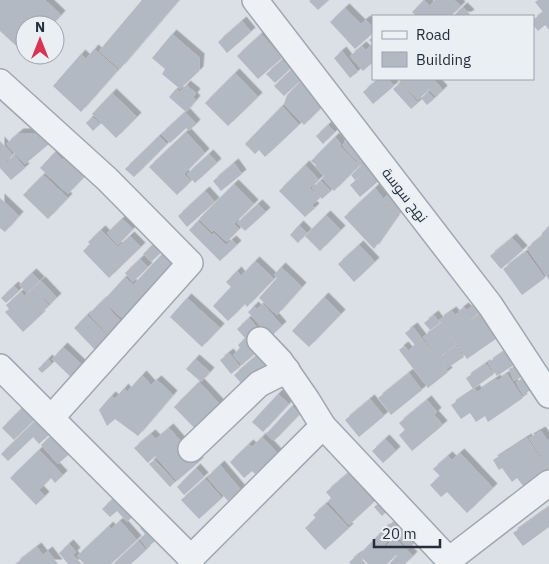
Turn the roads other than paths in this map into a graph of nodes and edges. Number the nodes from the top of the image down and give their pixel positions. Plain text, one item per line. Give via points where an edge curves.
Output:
1 (255, 0) edge
2 (4, 93) edge
3 (260, 340) dead end
4 (0, 367) edge
5 (287, 370) junction
6 (549, 395) edge
7 (52, 418) junction
8 (324, 426) junction
9 (192, 448) dead end
10 (549, 483) edge
11 (191, 561) edge
12 (447, 562) edge

1 - 6 street, نهج سوسة via 490,305
2 - 7 street via 107,179 190,263
3 - 5 street
4 - 7 street
5 - 8 street
5 - 9 street via 260,384
7 - 11 street
8 - 11 street
8 - 12 street
10 - 12 street

